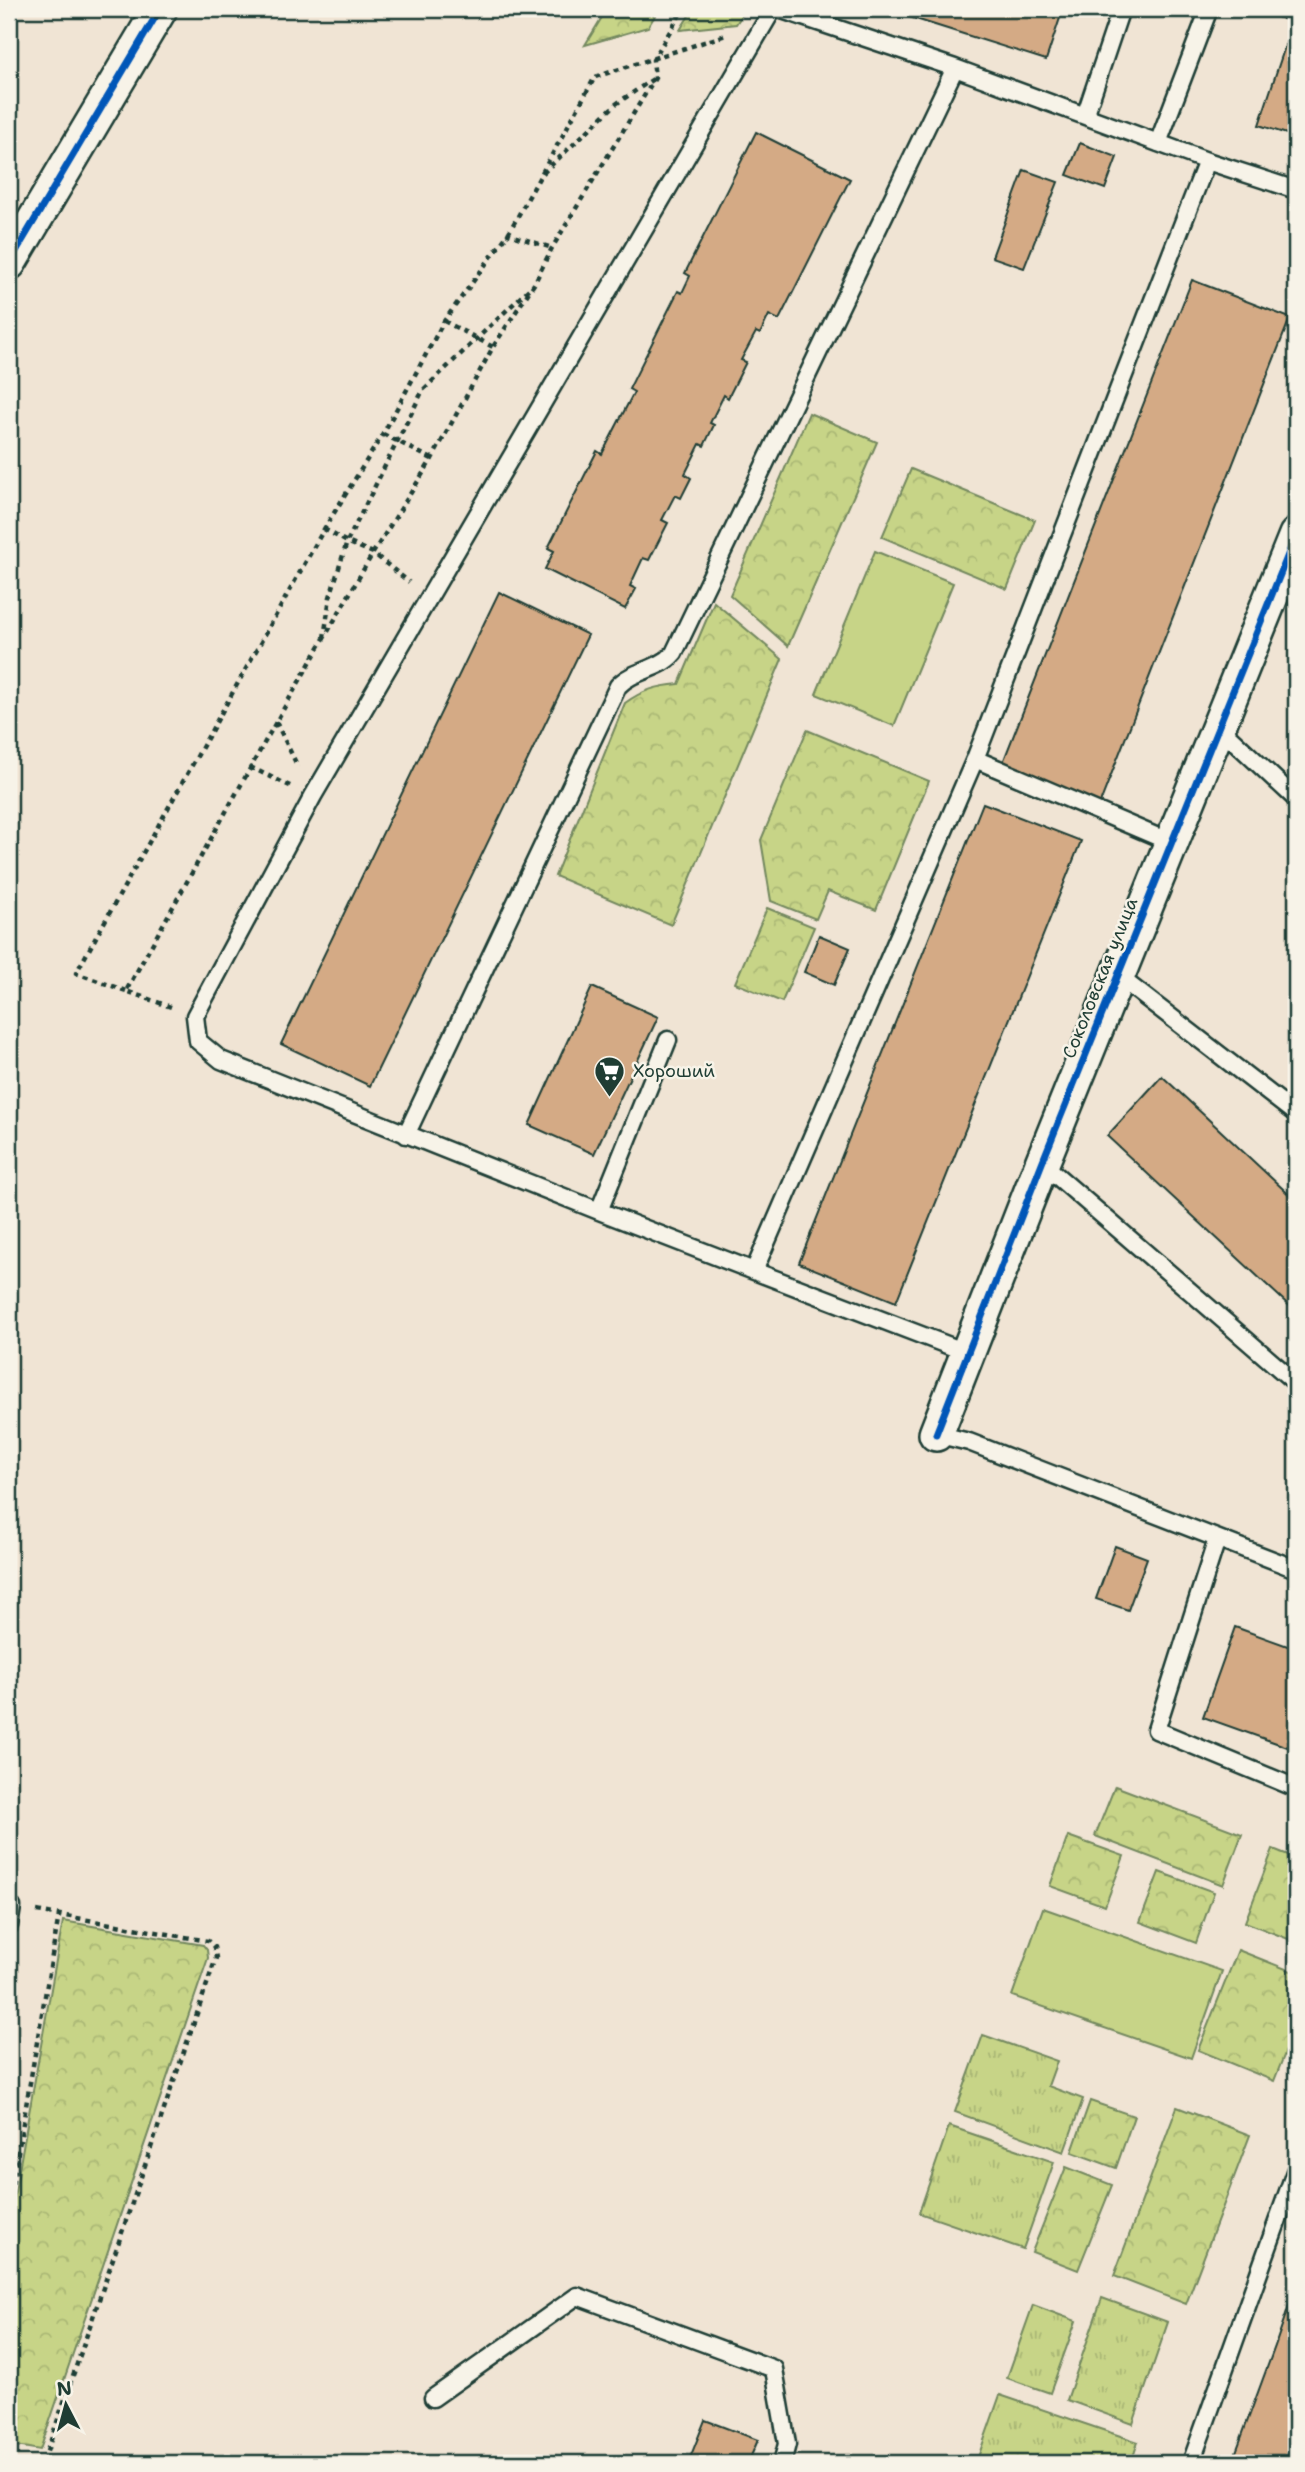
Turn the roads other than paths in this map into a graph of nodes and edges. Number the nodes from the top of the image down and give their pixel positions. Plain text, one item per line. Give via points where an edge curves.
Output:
1 (160, 9) edge
2 (779, 9) edge
3 (1121, 9) edge
4 (1209, 9) edge
5 (769, 15) edge
6 (955, 68) junction
7 (1085, 116) junction
8 (1158, 143) junction
9 (1207, 162) junction
10 (1296, 190) edge
11 (9, 263) edge
12 (1296, 535) edge
13 (1218, 726) junction
14 (975, 759) junction
15 (1296, 799) edge
16 (1171, 843) junction
17 (1118, 976) junction
18 (668, 1040) dead end
19 (1296, 1114) edge
20 (406, 1135) junction
21 (1042, 1163) junction
22 (599, 1212) junction
23 (754, 1271) junction
24 (968, 1353) junction
25 (1296, 1383) edge
26 (936, 1434) joint
27 (1217, 1539) junction
28 (1296, 1569) edge
29 (1296, 1788) edge
30 (12, 1907) road end
31 (9, 1926) edge
32 (1296, 2169) edge
33 (433, 2398) dead end
34 (782, 2463) edge
35 (1191, 2463) edge

1 - 11 street
2 - 6 lane
3 - 7 lane
4 - 8 lane
5 - 20 lane via 313,796 195,1016 198,1041 221,1060
6 - 7 lane
6 - 20 lane via 674,653 668,661 634,673 618,686
7 - 8 lane
8 - 9 lane
9 - 10 lane
9 - 14 lane
12 - 13 street, Соколовская улица
13 - 15 lane
13 - 16 street, Соколовская улица
14 - 16 lane
14 - 23 lane
16 - 17 street, Соколовская улица
17 - 19 lane
17 - 21 street, Соколовская улица
18 - 22 lane
20 - 22 lane
21 - 24 street, Соколовская улица
21 - 25 lane
22 - 23 lane
23 - 24 lane
24 - 26 street, Соколовская улица
26 - 27 lane via 969,1442
27 - 28 lane
27 - 29 lane via 1156,1730
30 - 31 lane
32 - 35 lane
33 - 34 lane via 577,2296 774,2369 787,2444

